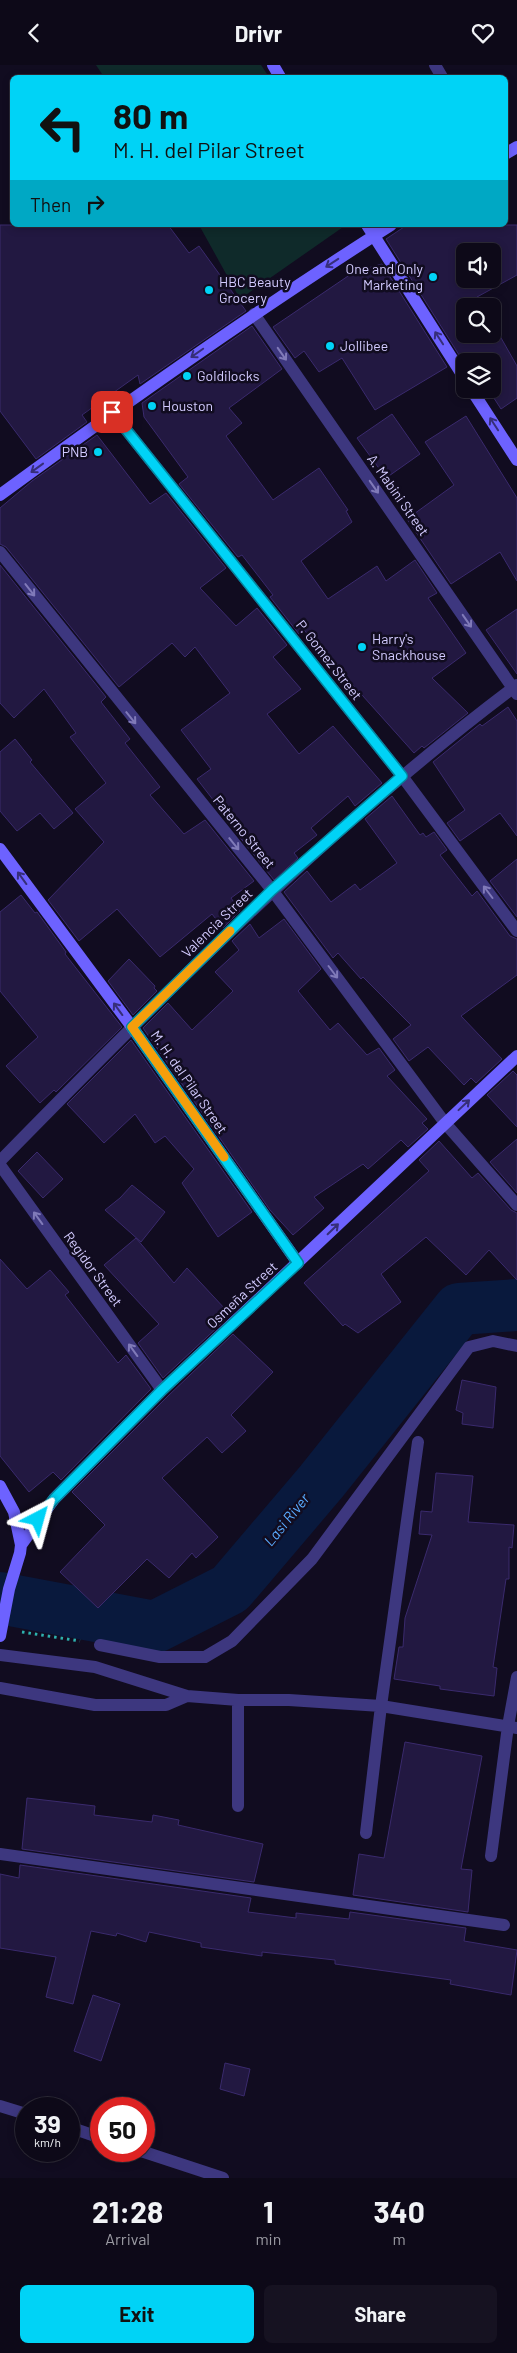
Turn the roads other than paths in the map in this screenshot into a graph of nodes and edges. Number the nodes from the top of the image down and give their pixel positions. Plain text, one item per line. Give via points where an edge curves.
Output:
1 (384, 227) edge
2 (370, 231) edge
3 (254, 313) junction
4 (456, 365) edge
5 (477, 398) edge
6 (112, 412) junction
7 (517, 460) edge
8 (0, 495) edge
9 (0, 552) edge
10 (516, 689) edge
11 (402, 776) junction
12 (0, 849) edge
13 (272, 890) junction
14 (517, 931) edge
15 (132, 1027) junction
16 (517, 1056) edge
17 (445, 1123) junction
18 (0, 1161) edge
19 (0, 1165) edge
20 (517, 1205) edge
21 (298, 1263) junction
22 (517, 1346) edge
23 (162, 1390) junction
24 (418, 1442) dead end
25 (0, 1486) edge
26 (21, 1545) junction
27 (1, 1627) edge
28 (100, 1645) road end
29 (0, 1655) edge
30 (517, 1677) edge
31 (0, 1688) edge
32 (187, 1696) junction
33 (238, 1700) junction
34 (381, 1706) junction
35 (512, 1727) edge
36 (238, 1806) dead end
37 (366, 1833) dead end
38 (0, 1855) edge
39 (491, 1856) dead end
40 (504, 1925) dead end
41 (0, 2106) edge
42 (15, 2110) edge
43 (155, 2156) edge
44 (223, 2178) edge

1 - 2 street
2 -> 3 street
4 -> 2 street
3 -> 6 street
3 -> 10 street, A. Mabini Street
7 -> 5 street
6 -> 8 street
6 - 11 street, P. Gomez Street
9 -> 13 street, Paterno Street
10 - 11 street, Valencia Street
11 - 13 street, Valencia Street
14 -> 11 street, P. Gomez Street
15 -> 12 street, M. H. del Pilar Street
13 - 15 street, Valencia Street
13 -> 17 street, Paterno Street
15 - 18 street, Valencia Street
15 - 21 street, M. H. del Pilar Street
17 -> 16 street, Osmeña Street
17 - 20 street, Paterno Street
21 -> 17 street, Osmeña Street
23 -> 19 street, Regidor Street
21 - 23 street, Osmeña Street
22 - 28 street via 493,1341 469,1347 312,1559 232,1641 205,1657 160,1657
23 - 26 street, Osmeña Street via 54,1499
24 - 34 street
25 - 26 street via 14,1512
26 - 27 street
29 - 32 street via 95,1667
30 - 35 street
31 - 32 street via 95,1705 166,1705
32 - 33 street
33 - 34 street
33 - 36 street
34 - 35 street
34 - 37 street
35 - 39 street
38 - 40 street
41 - 42 street
43 - 44 street

